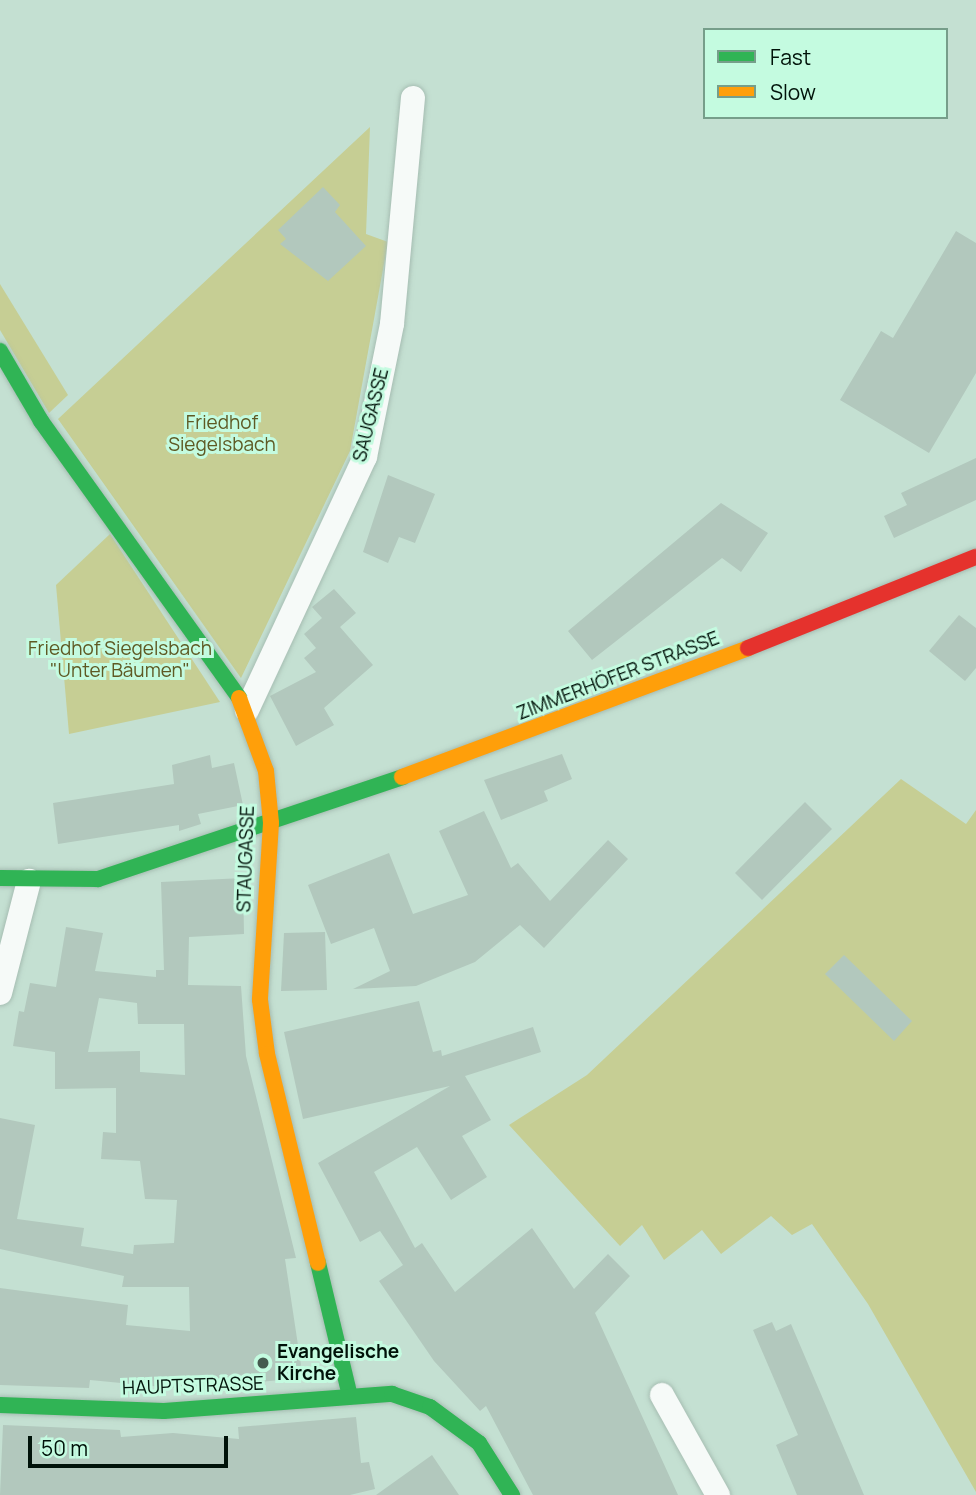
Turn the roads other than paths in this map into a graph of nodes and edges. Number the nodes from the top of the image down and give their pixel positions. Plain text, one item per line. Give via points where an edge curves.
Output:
1 (413, 98) dead end
2 (0, 351) edge
3 (976, 557) edge
4 (247, 710) junction
5 (271, 823) junction
6 (0, 878) edge
7 (29, 881) junction
8 (0, 993) edge
9 (662, 1395) dead end
10 (350, 1396) junction
11 (0, 1405) edge
12 (512, 1495) edge
13 (718, 1495) edge

1 - 4 street, SAUGASSE via 393,324 365,457
2 - 4 street, STAUGASSE via 41,421
3 - 5 street, ZIMMERHÖFER STRASSE via 578,716
4 - 5 street, STAUGASSE via 266,771
5 - 7 street, ZIMMERHÖFER STRASSE via 99,879
5 - 10 street, STAUGASSE via 260,1000
6 - 7 street, ZIMMERHÖFER STRASSE
7 - 8 street
9 - 13 street
10 - 11 street, HAUPTSTRASSE via 164,1411
10 - 12 street, HAUPTSTRASSE via 392,1394 430,1408 479,1443

